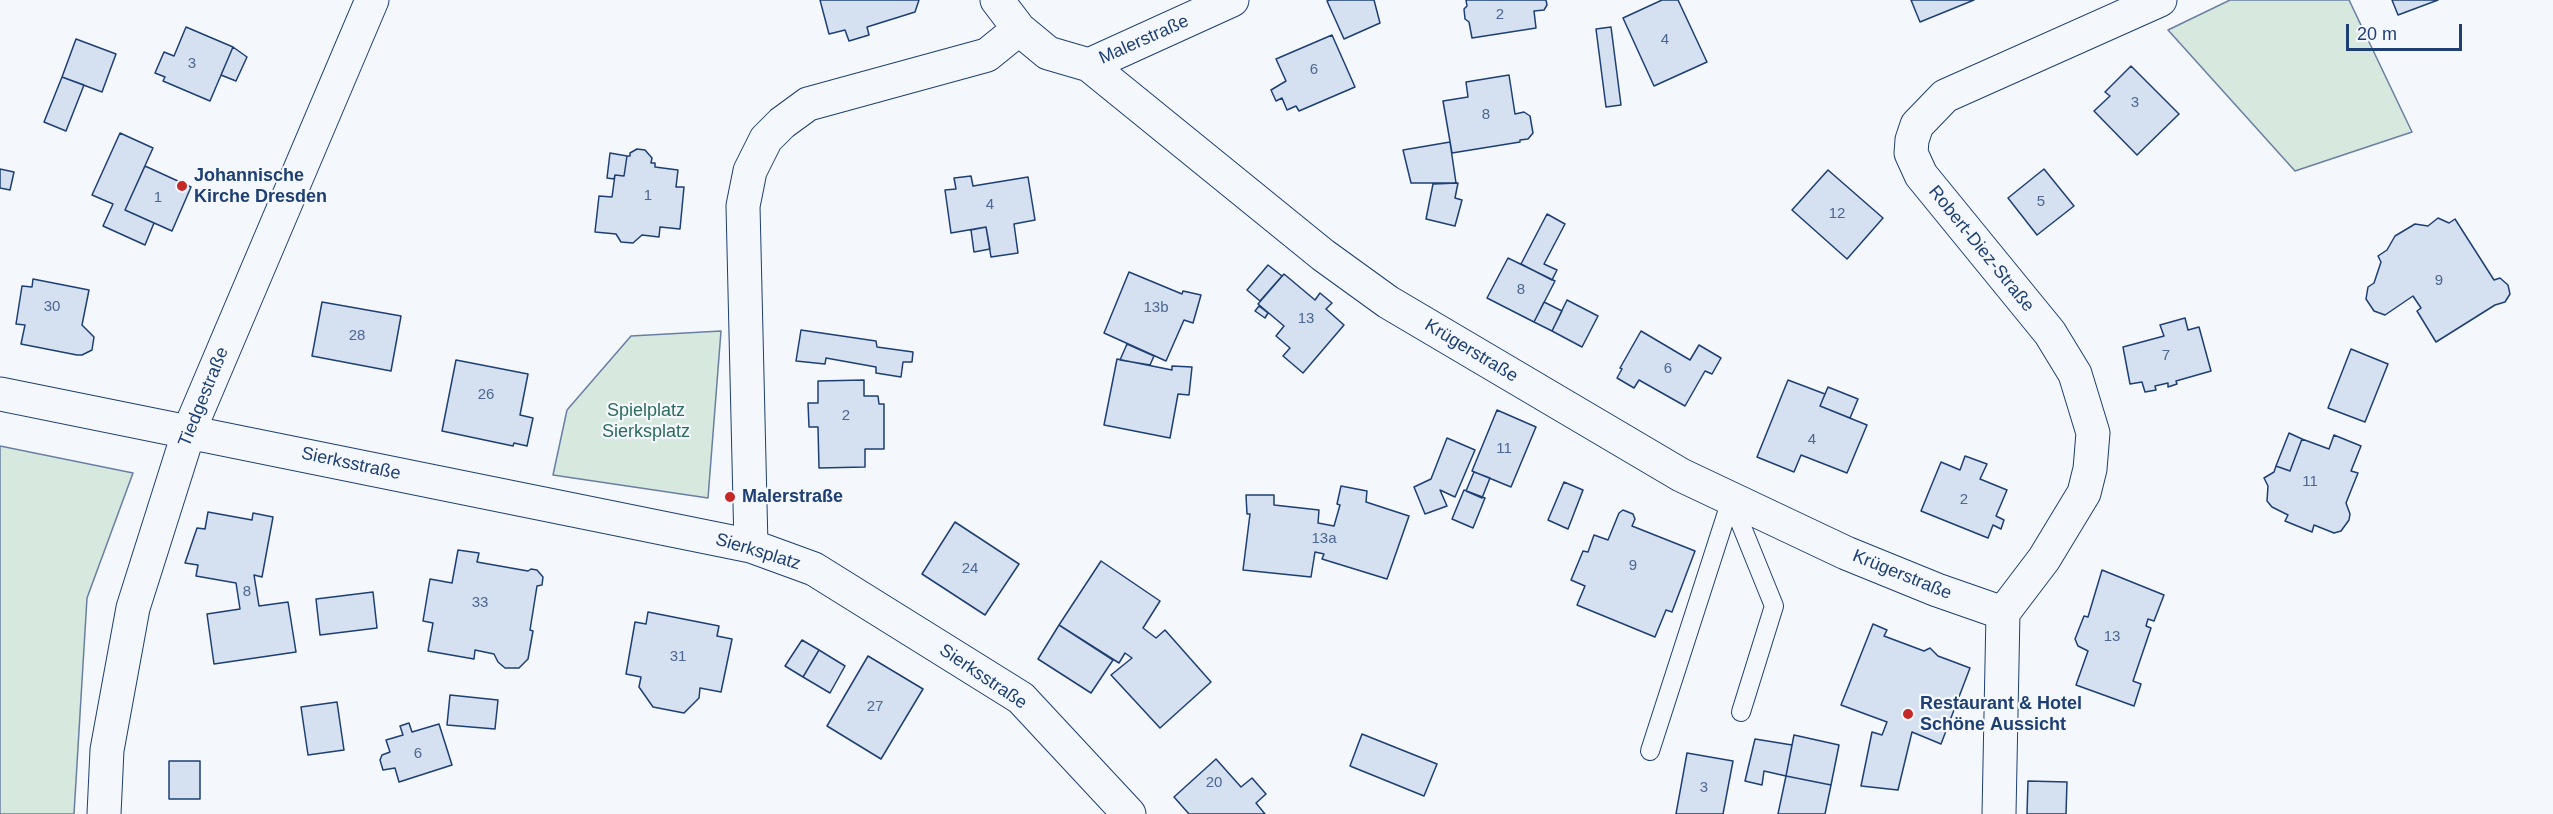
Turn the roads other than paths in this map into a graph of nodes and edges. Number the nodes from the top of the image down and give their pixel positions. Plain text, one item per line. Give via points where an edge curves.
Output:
1 (372, 0) edge
2 (997, 0) edge
3 (1232, 0) edge
4 (2160, 0) edge
5 (1019, 29) junction
6 (1089, 65) junction
7 (0, 394) edge
8 (189, 431) junction
9 (1731, 500) junction
10 (701, 536) joint
11 (751, 546) junction
12 (814, 570) joint
13 (2003, 613) junction
14 (1742, 712) dead end
15 (1650, 751) dead end
16 (104, 814) edge
17 (1129, 814) edge
18 (1999, 814) edge

1 - 8 street, Tiedgestraße
2 - 5 street, Krügerstraße
3 - 6 street, Malerstraße
4 - 13 street, Robert-Diez-Straße via 1945,96 1917,124 1912,140 1911,153 1922,175 2050,333 2075,374 2093,433 2085,493 2044,559
5 - 6 street, Krügerstraße via 1048,53
5 - 11 street via 987,56 808,104 766,139 750,171 743,206
6 - 9 street, Krügerstraße via 1323,255 1388,302 1681,475
7 - 8 street, Sierksstraße
8 - 10 street, Sierksstraße
8 - 16 street, Tiedgestraße via 133,608 107,750
9 - 13 street, Krügerstraße via 1846,553
9 - 14 lane via 1774,606
9 - 15 lane
10 - 11 street, Sierksplatz
11 - 12 street, Sierksplatz
12 - 17 street, Sierksstraße via 1021,698
13 - 18 street

